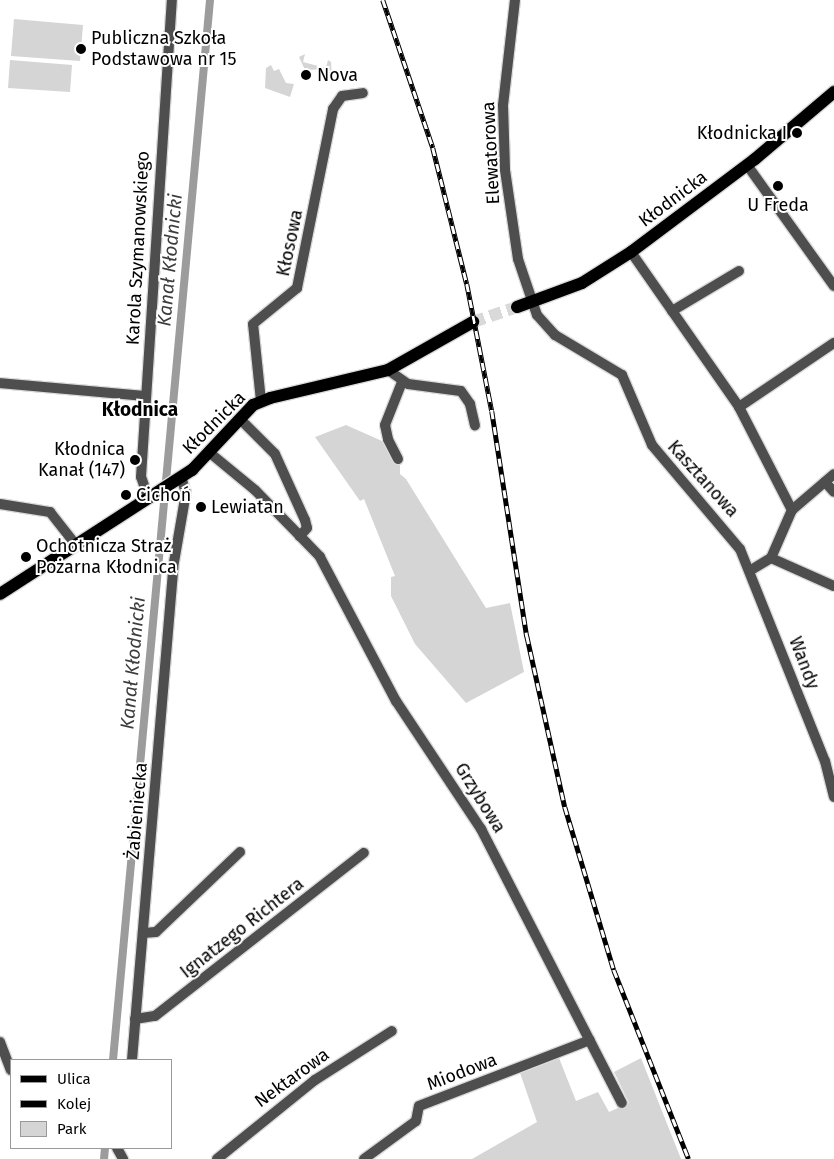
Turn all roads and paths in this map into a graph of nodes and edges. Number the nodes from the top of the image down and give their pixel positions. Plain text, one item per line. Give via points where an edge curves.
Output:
1 (172, 0) edge
2 (515, 0) edge
3 (834, 92) edge
4 (363, 93) dead end
5 (747, 165) junction
6 (631, 252) junction
7 (739, 271) dead end
8 (834, 285) edge
9 (533, 302) junction
10 (517, 307) tunnel mouth
11 (672, 311) junction
12 (473, 322) tunnel mouth
13 (834, 343) edge
14 (388, 370) junction
15 (402, 382) junction
16 (0, 383) edge
17 (145, 396) junction
18 (261, 401) junction
19 (739, 407) junction
20 (240, 419) junction
21 (475, 425) dead end
22 (210, 453) junction
23 (398, 459) dead end
24 (834, 474) edge
25 (178, 479) junction
26 (825, 482) junction
27 (834, 492) edge
28 (148, 497) junction
29 (0, 504) edge
30 (792, 510) junction
31 (300, 536) junction
32 (76, 545) junction
33 (771, 558) junction
34 (751, 570) junction
35 (834, 586) edge
36 (0, 594) edge
37 (834, 797) edge
38 (240, 852) dead end
39 (364, 852) dead end
40 (143, 933) junction
41 (135, 1019) junction
42 (392, 1031) dead end
43 (590, 1040) junction
44 (0, 1042) edge
45 (132, 1059) edge
46 (10, 1067) edge
47 (622, 1103) dead end
48 (217, 1159) edge
49 (364, 1159) edge

1 - 17 street, Karola Szymanowskiego
2 - 9 street, Elewatorowa via 503,105 505,170 518,259
3 - 5 main road, Kłodnicka
4 - 18 street, Kłosowa via 342,96 333,109 297,288 253,324
5 - 6 main road, Kłodnicka
5 - 8 street
6 - 9 main road, Kłodnicka via 582,284
6 - 11 street
7 - 11 street
9 - 10 main road, Kłodnicka
9 - 34 street, Kasztanowa via 537,314 555,335 622,375 656,452 729,532
11 - 19 street
12 - 14 main road, Kłodnicka
13 - 19 street
14 - 15 street
14 - 18 main road, Kłodnicka
15 - 21 street via 430,389 461,390 470,404
15 - 23 street via 385,425
16 - 17 street
17 - 28 street, Karola Szymanowskiego via 141,477
18 - 20 main road, Kłodnicka
19 - 30 street
20 - 22 main road, Kłodnicka
20 - 31 street via 275,454 305,520 307,528
22 - 25 main road, Kłodnicka
22 - 31 street, Grzybowa via 254,490
24 - 26 street
25 - 28 main road, Kłodnicka
25 - 40 street, Żabieniecka via 186,492 173,568
26 - 27 street
26 - 30 street
28 - 32 main road, Kłodnicka
29 - 32 street via 50,512
30 - 33 street
31 - 43 street, Grzybowa via 320,557 387,686 481,829
32 - 36 main road, Kłodnicka
33 - 34 street
33 - 35 street
34 - 37 street, Wandy via 825,761
38 - 40 street via 156,932
39 - 41 street, Ignatzego Richtera via 155,1016
40 - 41 street, Żabieniecka
41 - 45 street, Żabieniecka
42 - 48 street, Nektarowa via 315,1080
43 - 47 street, Grzybowa
43 - 49 street, Miodowa via 419,1106 416,1121
44 - 46 street

